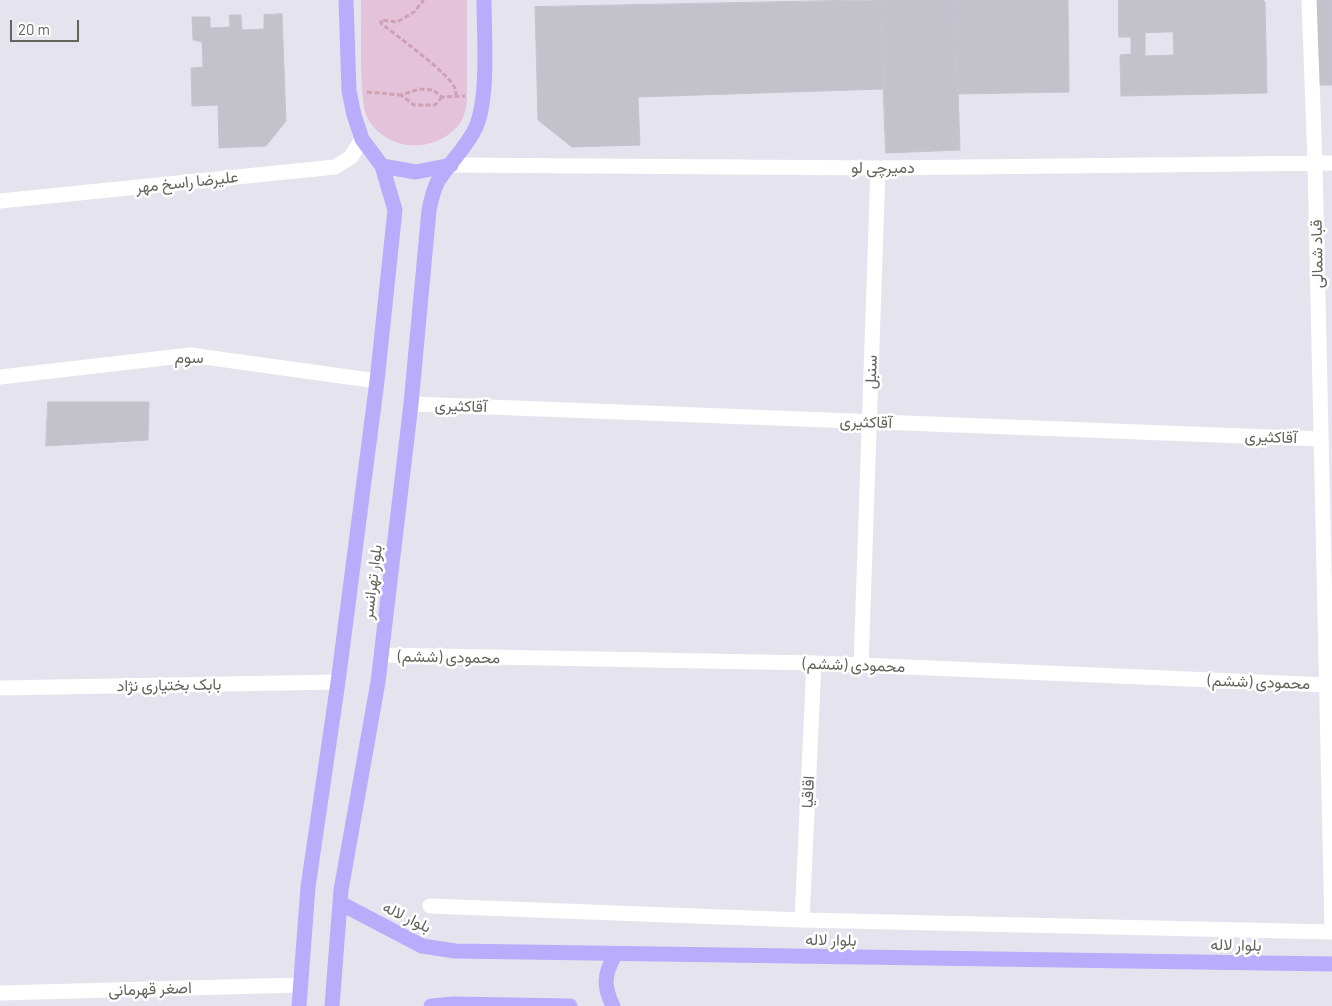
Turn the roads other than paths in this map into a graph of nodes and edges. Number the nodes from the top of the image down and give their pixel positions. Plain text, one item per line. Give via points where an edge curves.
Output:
1 (346, 0) edge
2 (484, 0) edge
3 (1309, 0) edge
4 (362, 139) junction
5 (1315, 163) junction
6 (1332, 163) edge
7 (451, 165) junction
8 (382, 166) junction
9 (878, 168) junction
10 (0, 201) edge
11 (0, 377) edge
12 (376, 381) junction
13 (411, 404) junction
14 (869, 422) junction
15 (1321, 439) junction
16 (1328, 576) edge
17 (381, 656) junction
18 (814, 663) junction
19 (861, 666) junction
20 (338, 682) junction
21 (1327, 685) junction
22 (0, 688) edge
23 (1330, 749) edge
24 (340, 903) junction
25 (430, 906) dead end
26 (802, 920) junction
27 (1332, 931) edge
28 (615, 955) junction
29 (1332, 964) edge
30 (300, 985) junction
31 (0, 993) edge
32 (299, 1006) edge
33 (332, 1006) edge
34 (431, 1006) edge
35 (570, 1006) edge
36 (613, 1006) edge

1 - 4 main road via 349,91
2 - 7 main road, بلوار تهرانسر via 481,112 475,128
3 - 5 street, قباد شمالی
4 - 8 main road
4 - 10 street, علیرضا راسخ مهر via 351,157 335,167
5 - 6 street, دمیرچی لو
5 - 9 street, دمیرچی لو
5 - 15 street, قباد شمالی
7 - 8 main road via 416,172
7 - 9 street, دمیرچی لو
7 - 13 main road, بلوار تهرانسر via 438,182 429,210
8 - 12 main road, بلوار تهرانسر via 395,210
9 - 14 street, سنبل
11 - 12 street, سوم via 190,355
12 - 20 main road, بلوار تهرانسر
13 - 14 street, آقاکثیری
13 - 17 main road, بلوار تهرانسر
14 - 15 street, آقاکثیری
14 - 19 street, سنبل
15 - 16 street, قباد شمالی
16 - 21 street, قباد شمالی
17 - 18 street, محمودی (ششم)
17 - 24 main road, بلوار تهرانسر
18 - 19 street, محمودی (ششم)
18 - 26 street, اقاقیا
19 - 21 street, محمودی (ششم)
20 - 22 street, بابک بختیاری نژاد
20 - 30 main road, بلوار تهرانسر via 308,887
21 - 23 street, قباد شمالی
23 - 27 street, قباد شمالی
24 - 28 main road, بلوار لاله via 422,946 455,951
24 - 33 main road, بلوار تهرانسر
25 - 26 street
26 - 27 street
28 - 29 main road, بلوار لاله
28 - 36 main road via 605,980
30 - 31 street, اصغر قهرمانی
30 - 32 main road, بلوار تهرانسر
34 - 35 main road

